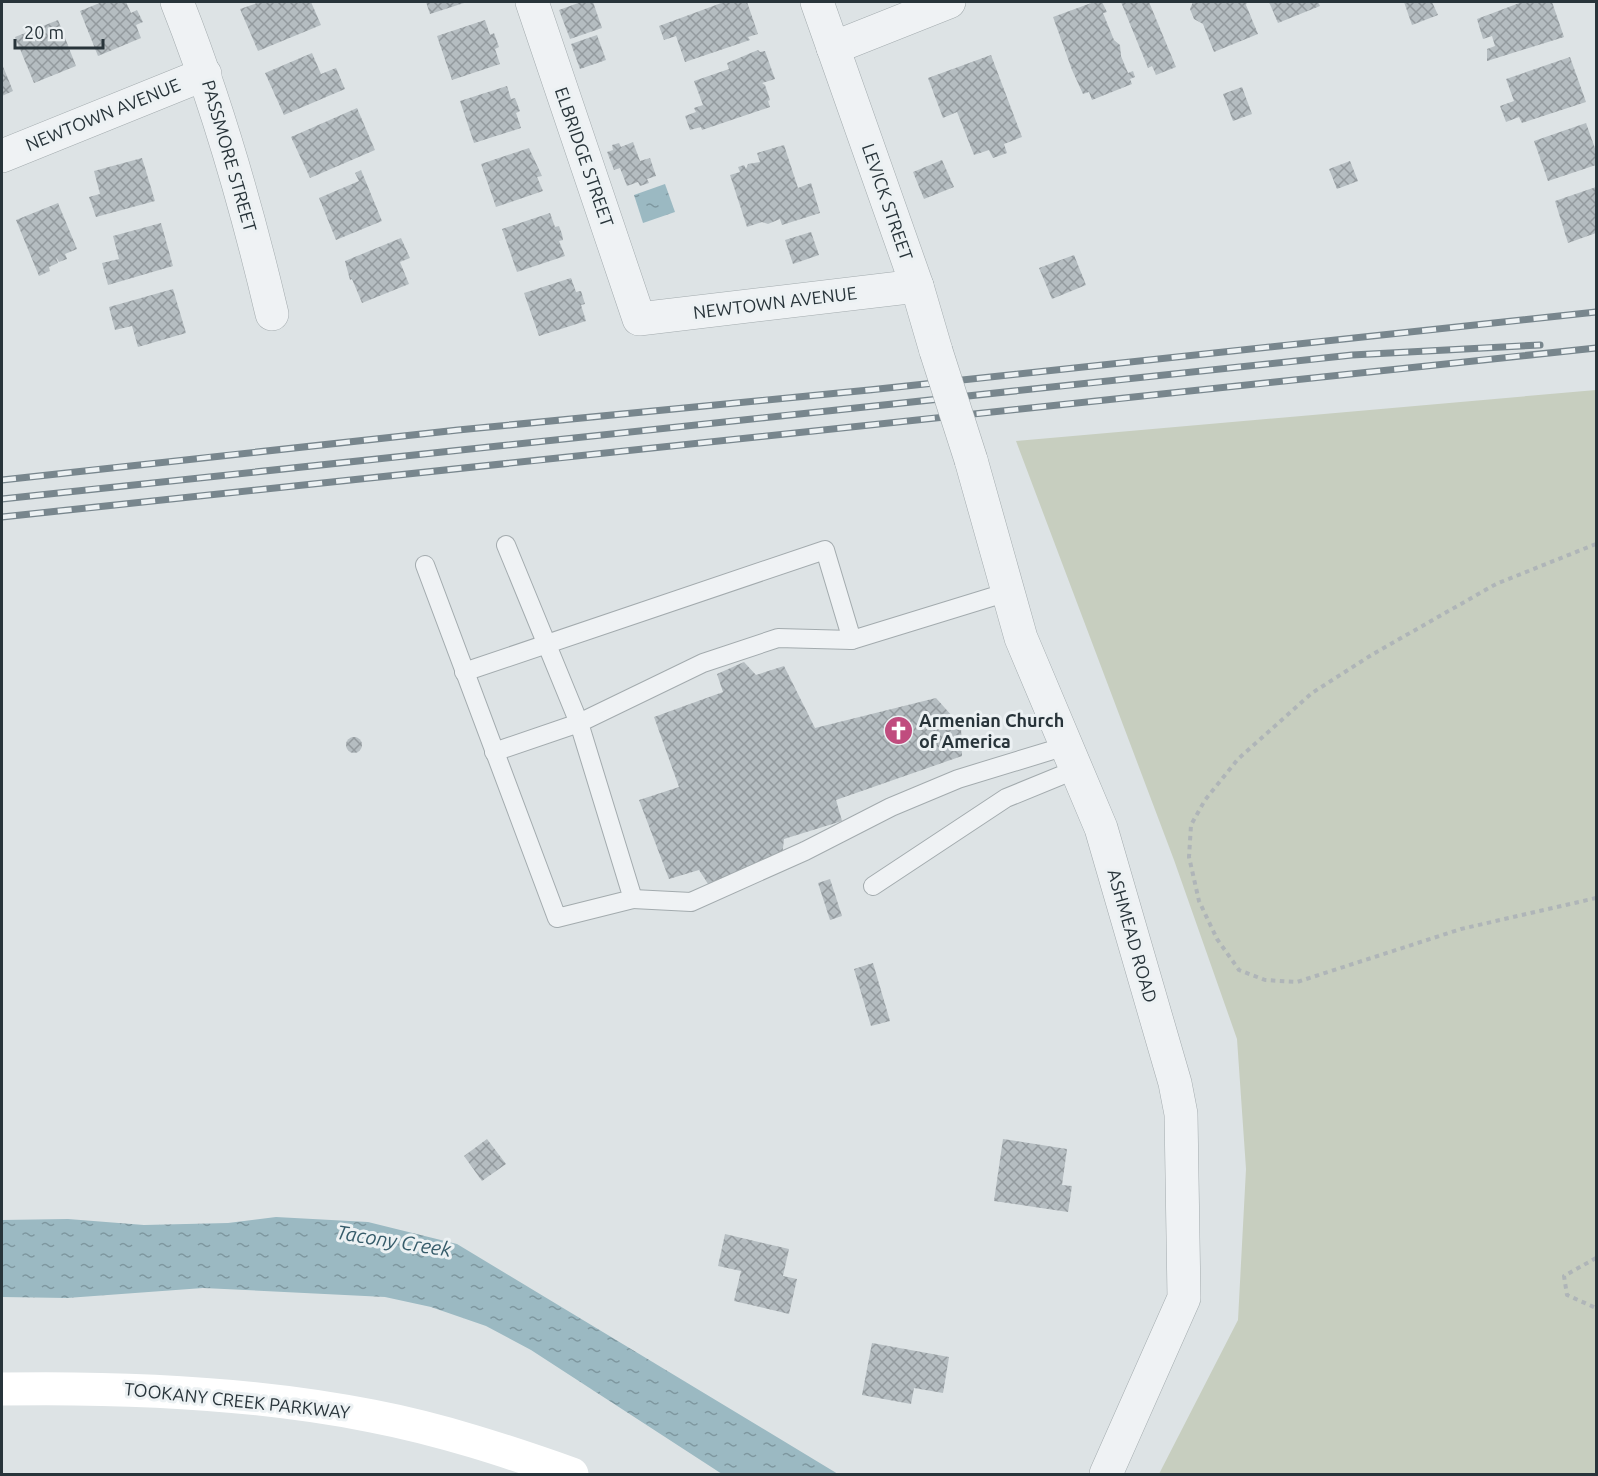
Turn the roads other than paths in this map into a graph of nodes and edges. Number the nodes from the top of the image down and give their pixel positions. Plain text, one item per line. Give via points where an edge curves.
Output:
1 (177, 2) edge
2 (532, 2) edge
3 (817, 2) edge
4 (949, 2) edge
5 (833, 48) junction
6 (205, 74) junction
7 (2, 156) edge
8 (917, 286) junction
9 (637, 313) joint
10 (272, 314) dead end
11 (954, 404) joint
12 (506, 545) dead end
13 (425, 565) dead end
14 (1008, 592) junction
15 (852, 640) junction
16 (547, 644) junction
17 (464, 672) junction
18 (579, 723) junction
19 (494, 752) junction
20 (1071, 758) junction
21 (873, 886) dead end
22 (633, 899) junction
23 (2, 1389) edge
24 (572, 1474) edge
25 (1107, 1474) edge

1 - 6 street, PASSMORE STREET
2 - 9 street, ELBRIDGE STREET
3 - 5 street, LEVICK STREET
4 - 5 street
5 - 8 street, LEVICK STREET
6 - 7 street, NEWTOWN AVENUE
6 - 10 street, PASSMORE STREET
8 - 9 street, NEWTOWN AVENUE via 639,319
8 - 11 street, LEVICK STREET, bridge
11 - 14 street, ASHMEAD ROAD, bridge
12 - 16 lane
13 - 17 lane
14 - 15 lane
14 - 20 street, ASHMEAD ROAD via 1021,638
15 - 16 lane via 825,550
15 - 18 lane via 778,638 703,663
16 - 17 lane
16 - 18 lane
17 - 19 lane
18 - 19 lane
18 - 22 lane
19 - 22 lane via 557,918
20 - 21 lane
20 - 22 lane via 958,779 690,902
20 - 25 street, ASHMEAD ROAD via 1101,828 1181,1114 1184,1298
23 - 24 main road, TOOKANY CREEK PARKWAY via 110,1388 286,1402 376,1417 460,1437

